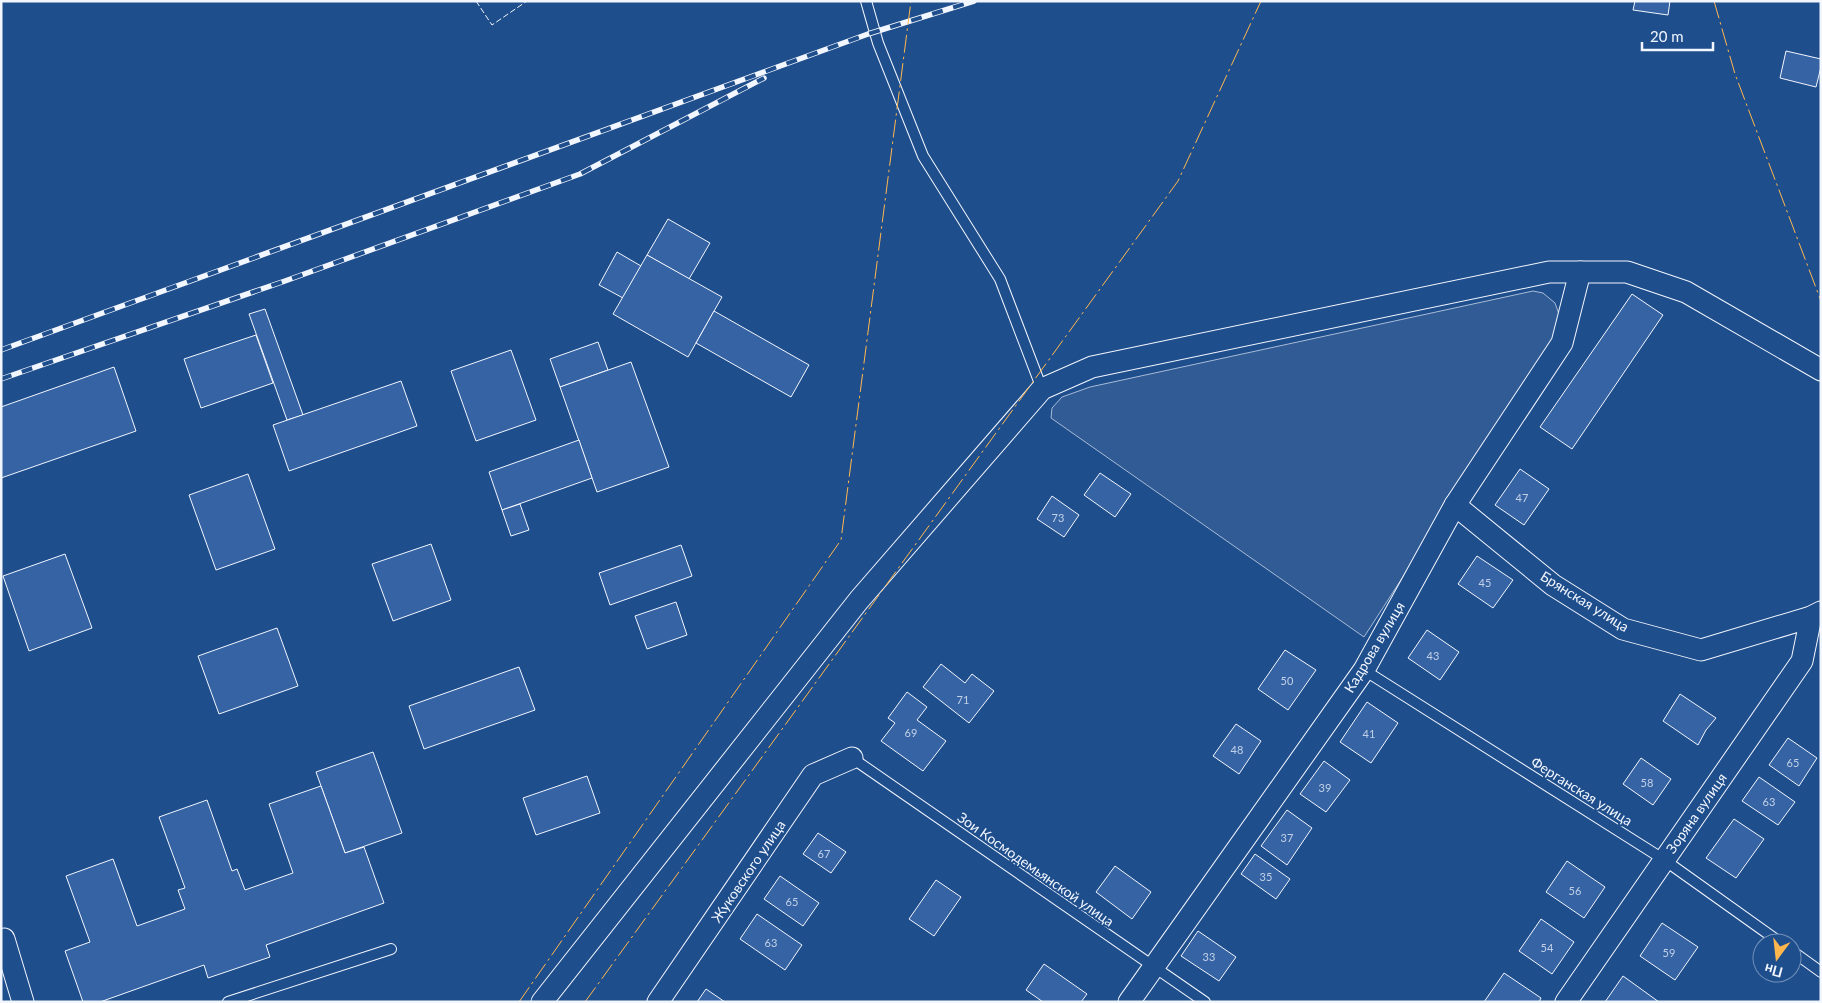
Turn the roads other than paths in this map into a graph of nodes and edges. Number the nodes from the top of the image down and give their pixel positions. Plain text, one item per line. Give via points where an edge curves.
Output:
1 (866, 1) edge
2 (1580, 272) junction
3 (1821, 370) edge
4 (1042, 389) junction
5 (1455, 504) junction
6 (1816, 615) edge
7 (1364, 670) junction
8 (852, 758) joint
9 (1664, 859) junction
10 (1767, 933) edge
11 (4, 939) dead end
12 (391, 949) dead end
13 (1802, 958) edge
14 (1154, 966) junction
15 (1821, 972) edge
16 (24, 1002) edge
17 (228, 1002) edge
18 (542, 1002) edge
19 (658, 1002) edge
20 (1129, 1002) edge
21 (1204, 1002) edge
22 (1566, 1002) edge

1 - 4 lane via 878,43 923,156 1000,279
2 - 3 street via 1627,272 1686,292
2 - 4 street via 1549,272 1092,367
2 - 5 street, Кадрова вулиця via 1562,344
4 - 18 street via 859,600
5 - 6 street, Брянская улица via 1553,585 1624,629 1700,650
5 - 7 street, Кадрова вулиця
6 - 9 street, Зоряна вулиця via 1802,661
7 - 9 lane, Ферганская улица
7 - 14 street, Кадрова вулиця
8 - 14 lane, Зои Космодемьянской улица
8 - 19 street, Жуковского улица via 813,775
9 - 10 lane, Ферганская улица
9 - 22 street, Зоряна вулиця
11 - 16 street
12 - 17 lane
13 - 15 lane
14 - 20 street, Кадрова вулиця
14 - 21 lane, Зои Космодемьянской улица

